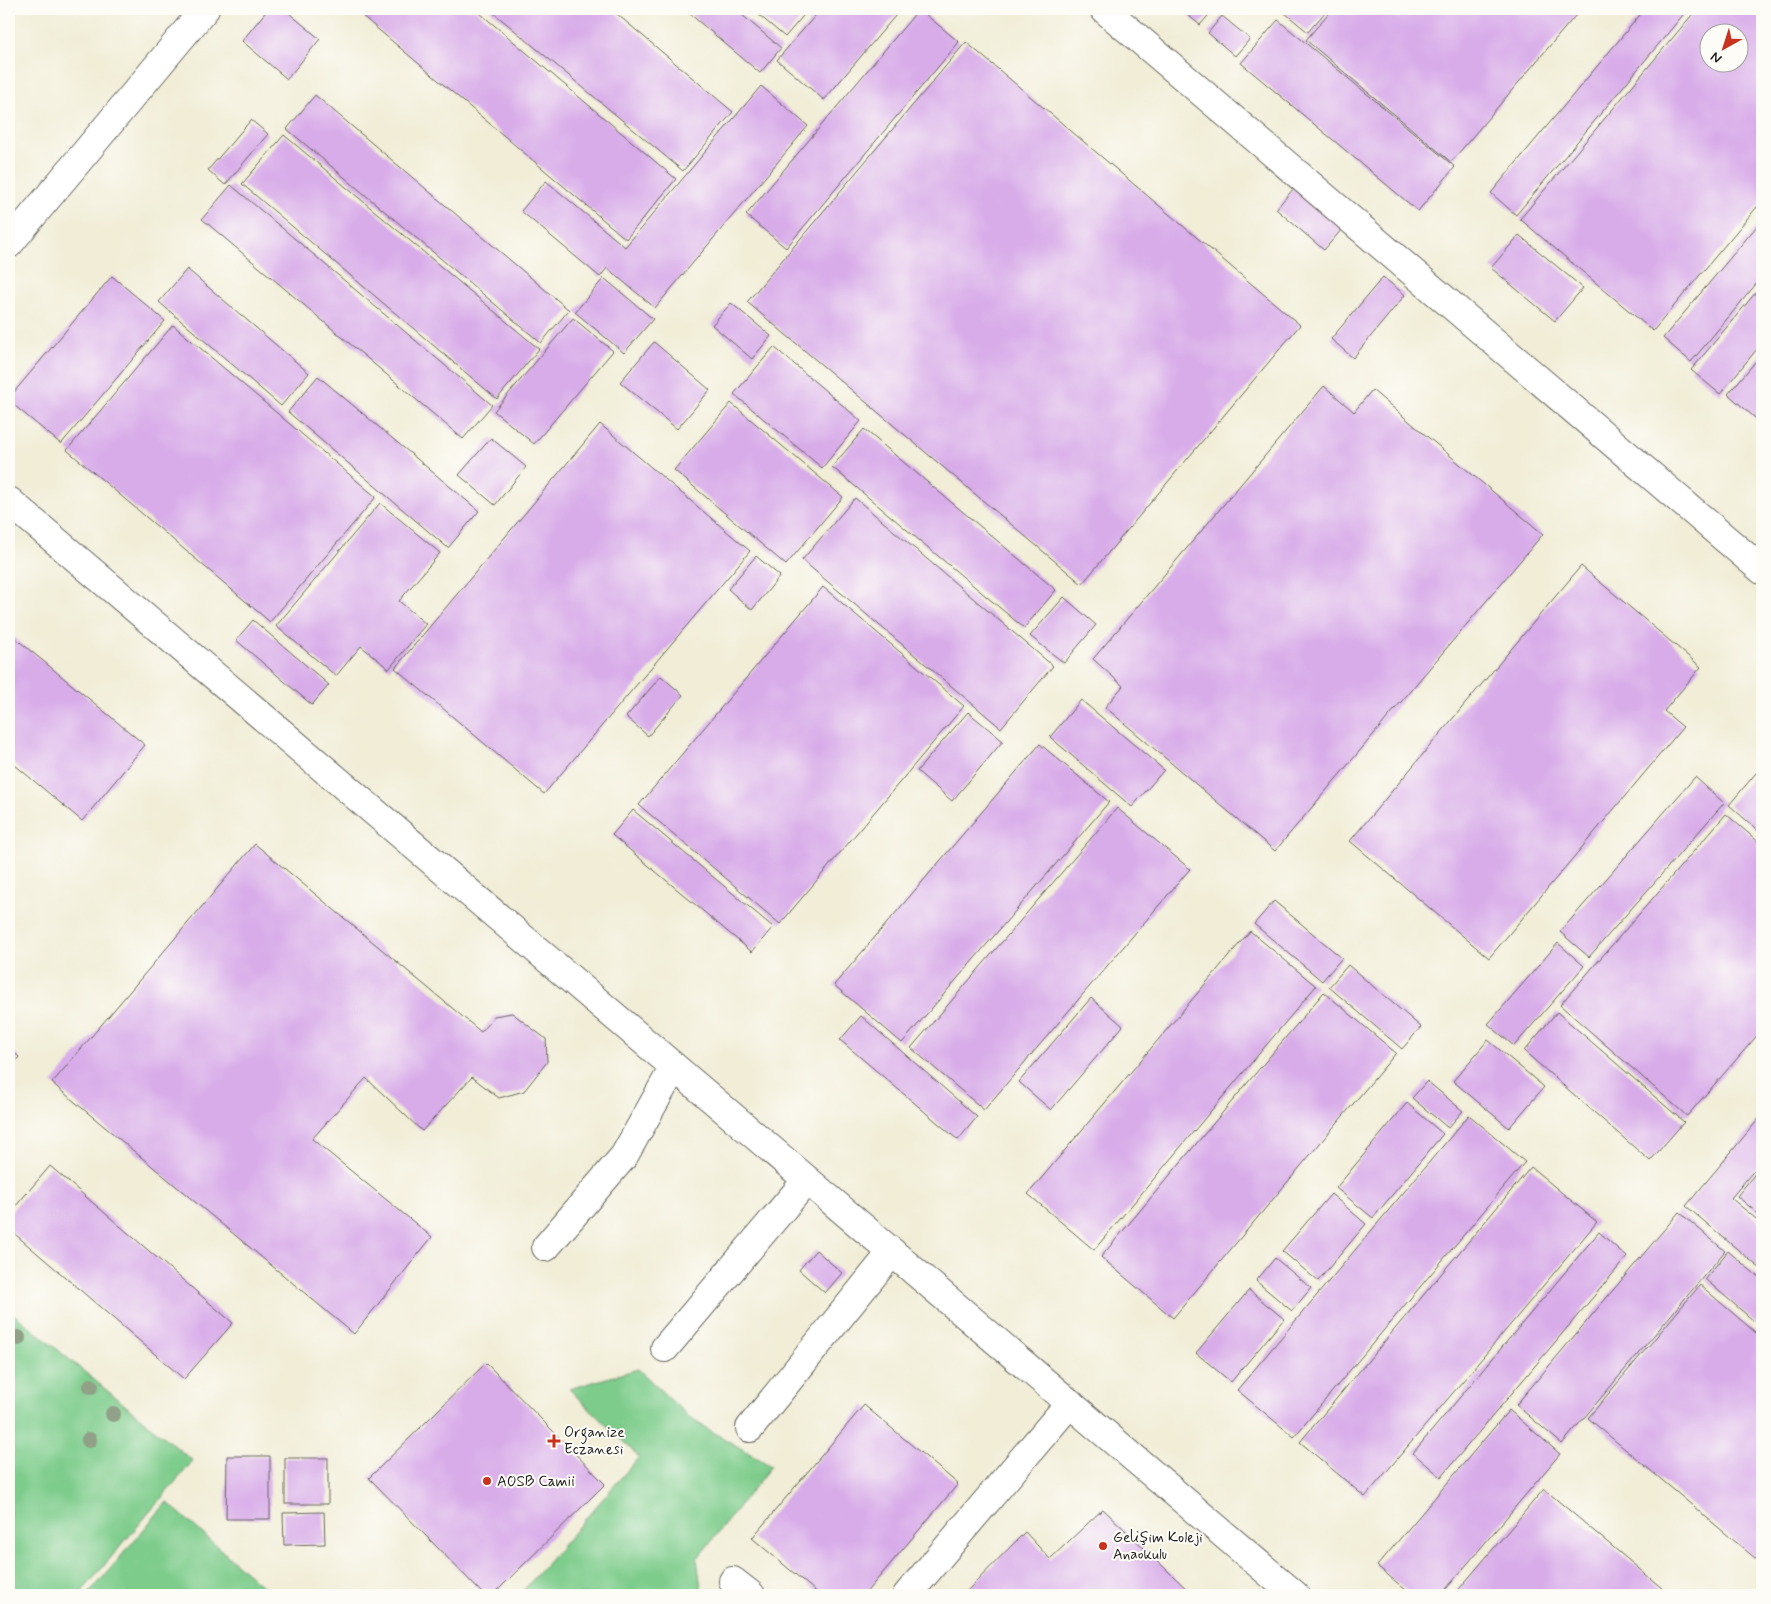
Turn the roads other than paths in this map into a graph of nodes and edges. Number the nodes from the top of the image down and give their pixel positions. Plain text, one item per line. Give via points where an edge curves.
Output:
1 (205, 9) edge
2 (1104, 9) edge
3 (9, 244) edge
4 (9, 501) edge
5 (1762, 570) edge
6 (674, 1067) junction
7 (807, 1180) junction
8 (546, 1247) dead end
9 (892, 1252) junction
10 (665, 1348) dead end
11 (1070, 1403) junction
12 (750, 1428) dead end
13 (907, 1595) edge
14 (1296, 1595) edge

1 - 3 street
2 - 5 street
4 - 6 street
6 - 7 street
6 - 8 street via 624,1156
7 - 9 street
7 - 10 street
9 - 11 street
9 - 12 street
11 - 13 street
11 - 14 street

